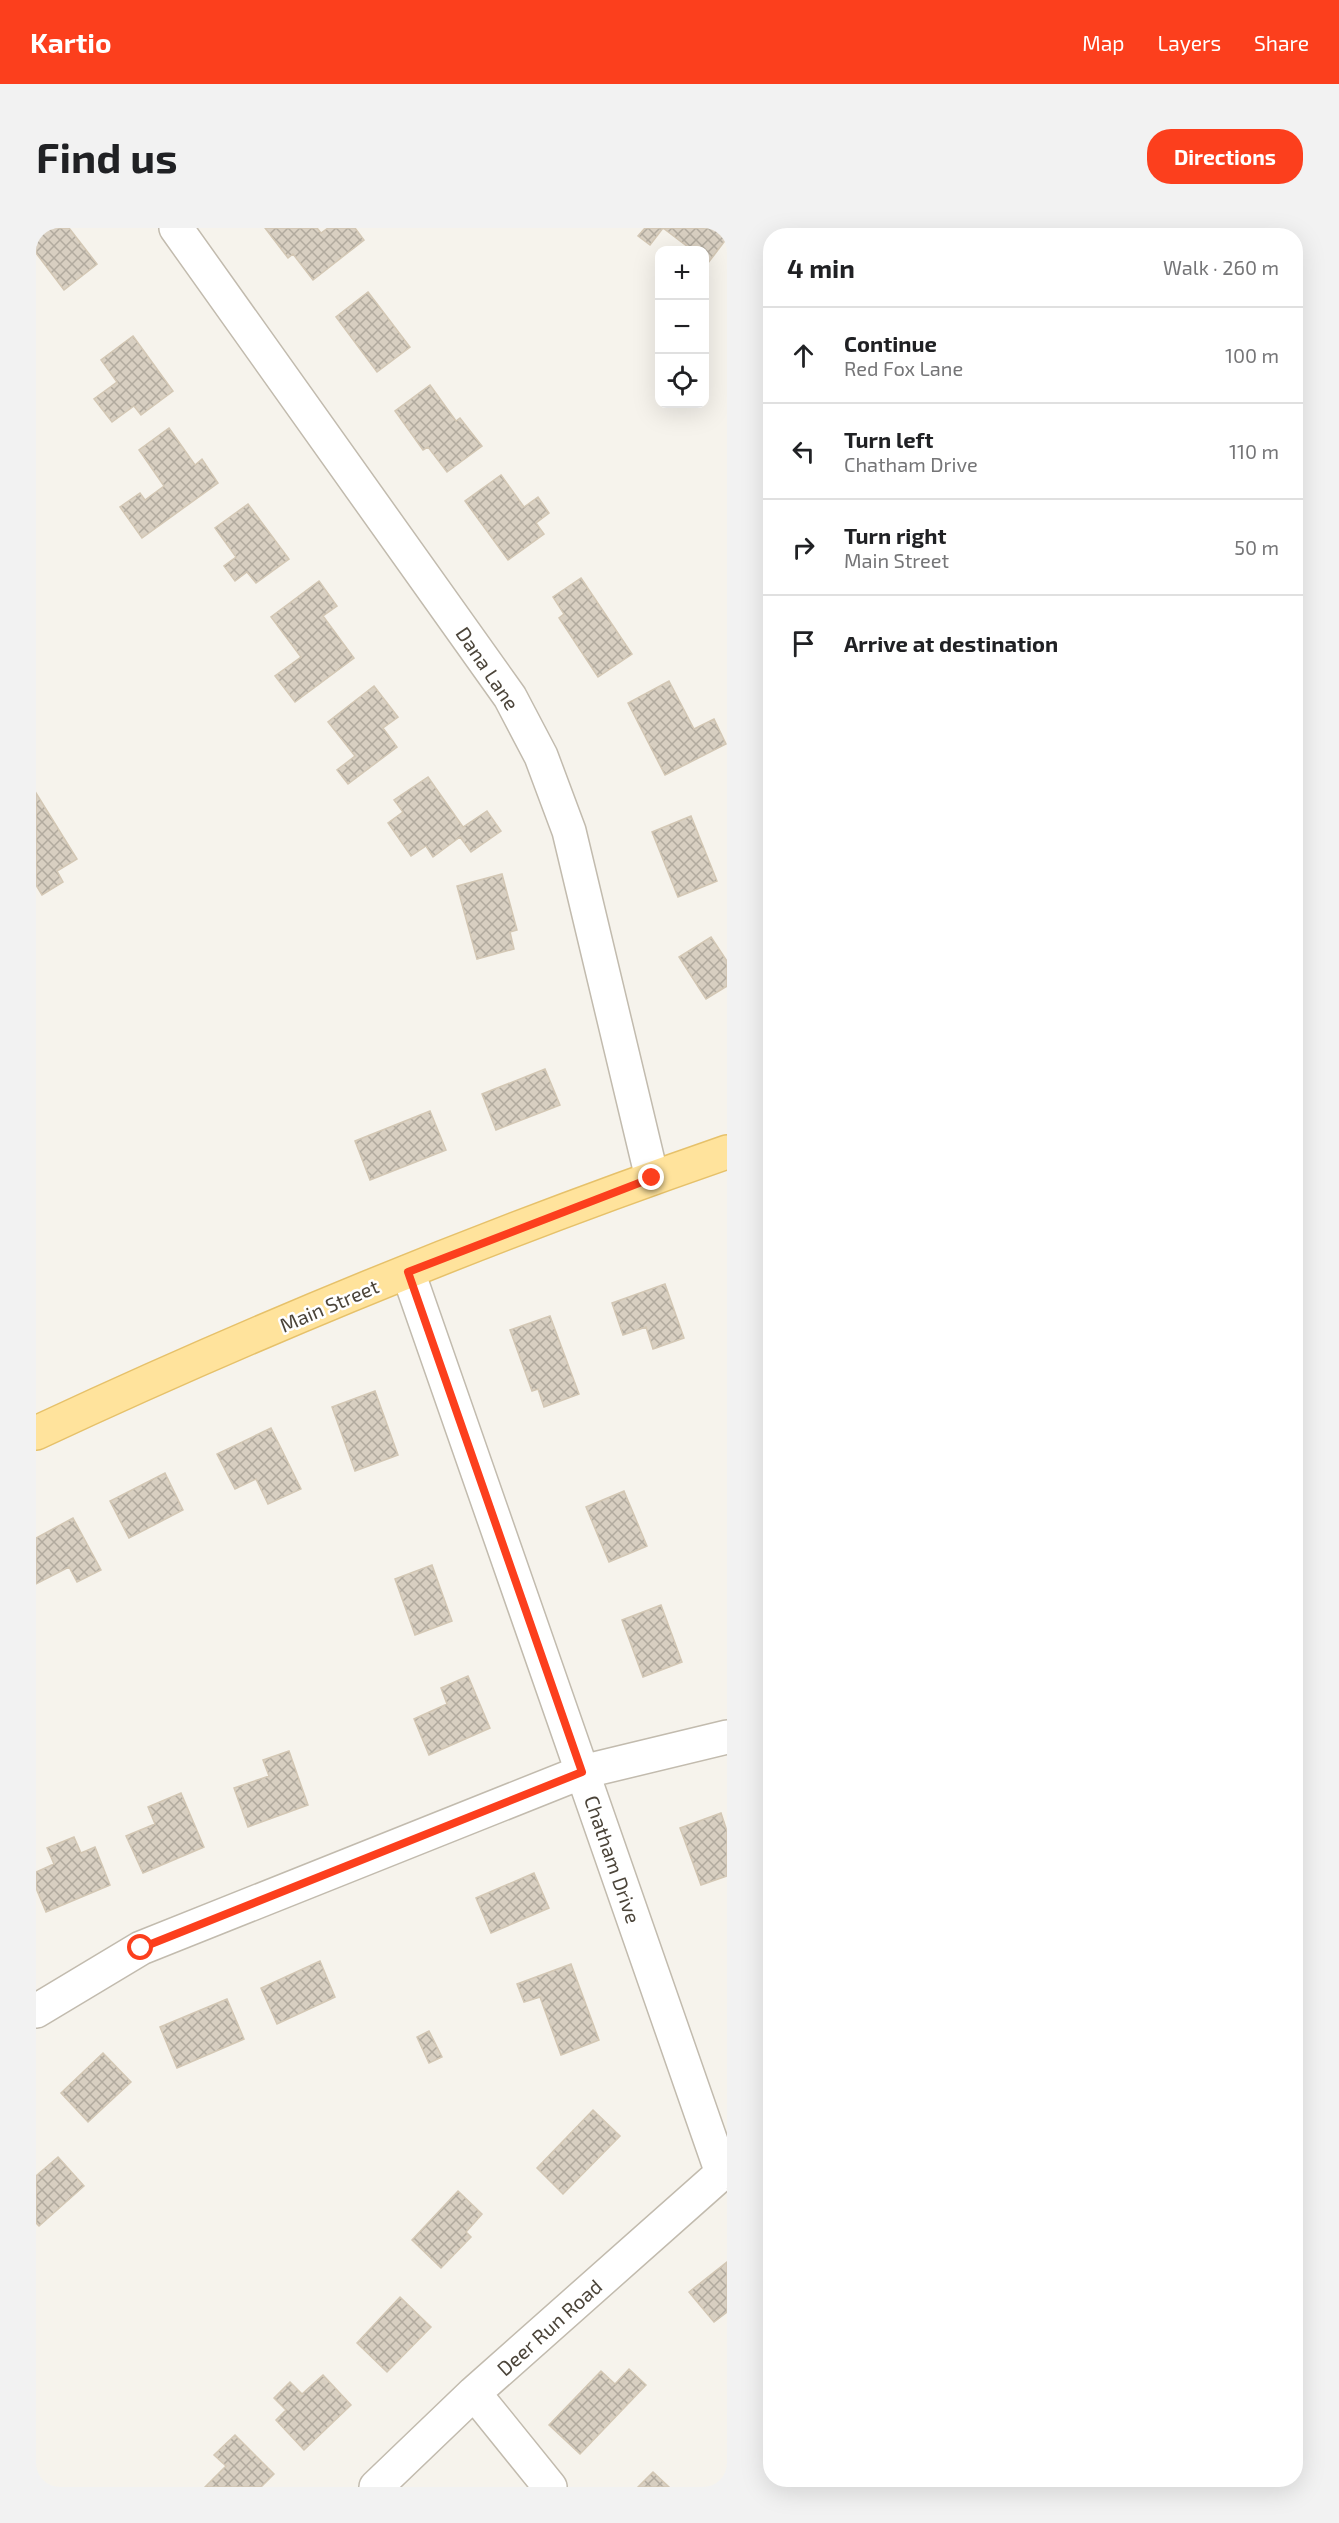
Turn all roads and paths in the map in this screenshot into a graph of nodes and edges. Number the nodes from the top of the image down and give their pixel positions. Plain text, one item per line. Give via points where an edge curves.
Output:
1 (176, 228) edge
2 (727, 1152) edge
3 (652, 1178) junction
4 (408, 1272) junction
5 (36, 1433) edge
6 (727, 1737) edge
7 (582, 1772) junction
8 (36, 2011) edge
9 (724, 2173) edge
10 (474, 2393) junction
11 (376, 2487) edge
12 (550, 2487) edge

1 - 3 street, Dana Lane via 510,697 541,756 569,831
2 - 3 main road, Main Street
3 - 4 main road, Main Street
4 - 5 main road, Main Street
4 - 7 street, Chatham Drive
6 - 7 street
7 - 8 street via 141,1948
7 - 9 street, Chatham Drive
9 - 10 street, Deer Run Road
10 - 11 street, Deer Run Road
10 - 12 street

